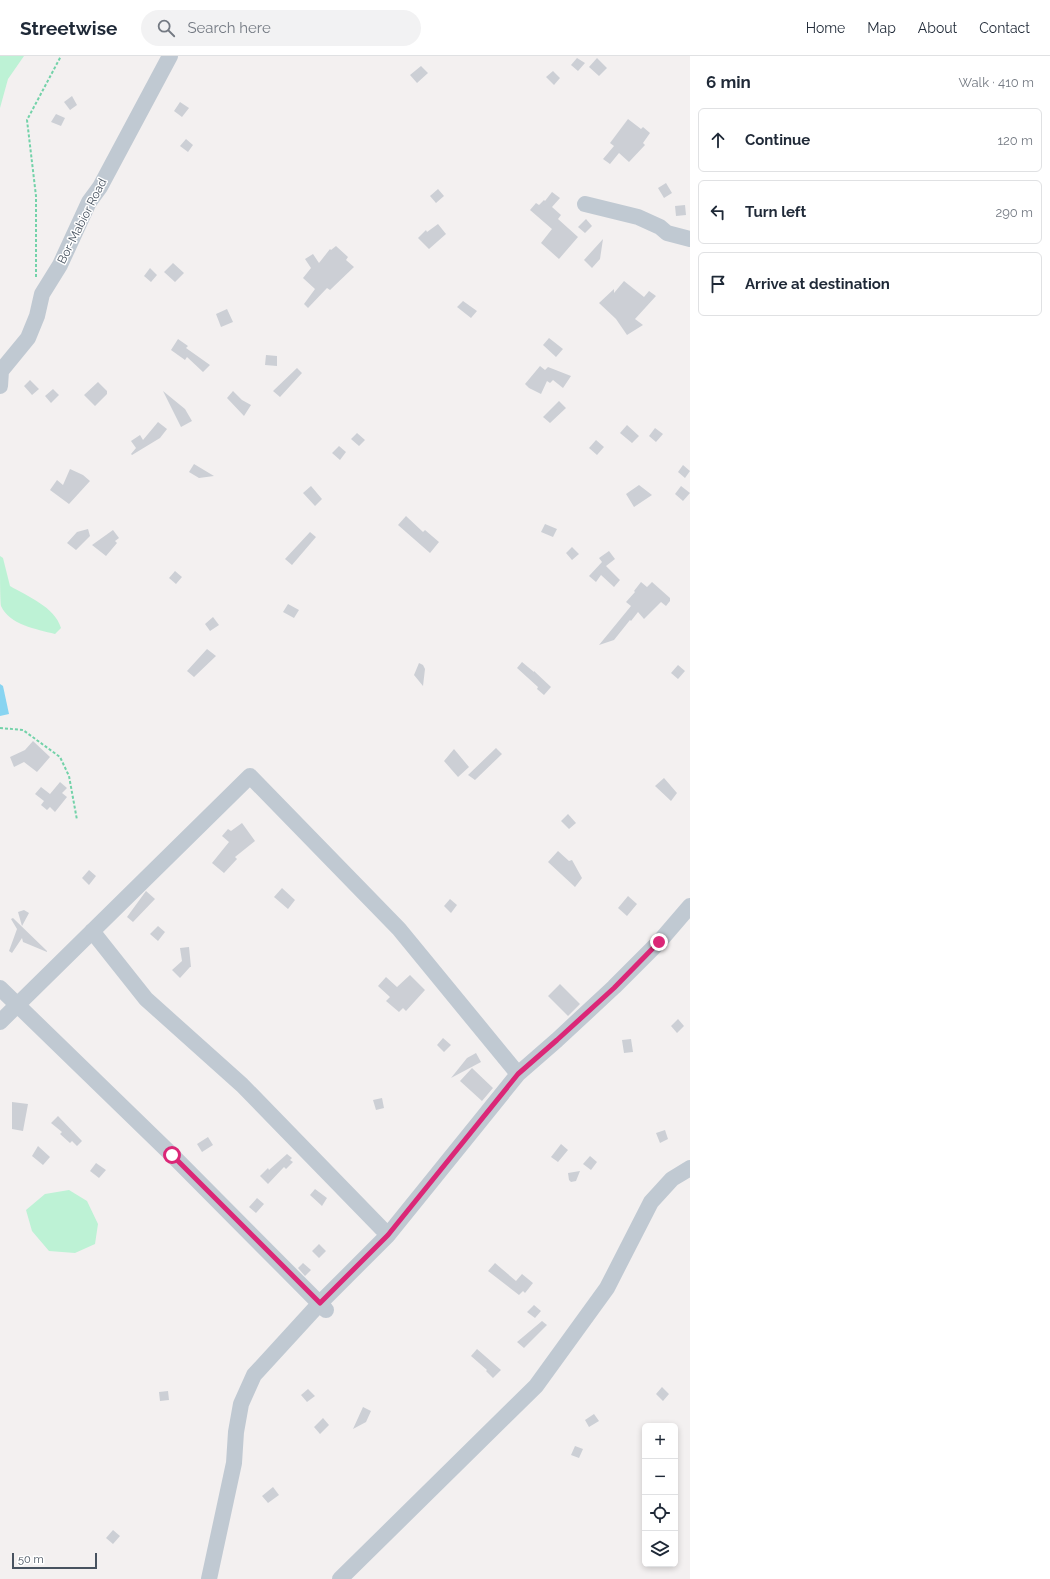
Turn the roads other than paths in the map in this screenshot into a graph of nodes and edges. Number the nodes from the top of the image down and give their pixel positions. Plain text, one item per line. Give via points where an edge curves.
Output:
1 (170, 56) edge
2 (585, 204) dead end
3 (690, 239) edge
4 (0, 386) edge
5 (688, 912) edge
6 (92, 931) junction
7 (0, 988) edge
8 (18, 1004) junction
9 (0, 1022) edge
10 (518, 1074) junction
11 (690, 1168) edge
12 (388, 1235) junction
13 (324, 1307) junction
14 (210, 1579) edge
15 (340, 1579) edge

1 - 4 street, Bor-Mabior Road via 100,187 89,202 60,265 42,294 28,338 1,371
2 - 3 street via 638,217 667,233
5 - 10 street via 614,988
6 - 8 street
6 - 10 street via 250,776 399,929
6 - 12 street via 146,999 242,1085
7 - 8 street
8 - 9 street
8 - 13 street
10 - 12 street
11 - 15 street via 672,1179 651,1202 607,1288 536,1386
12 - 13 street
13 - 14 street via 254,1375 241,1404 234,1463

